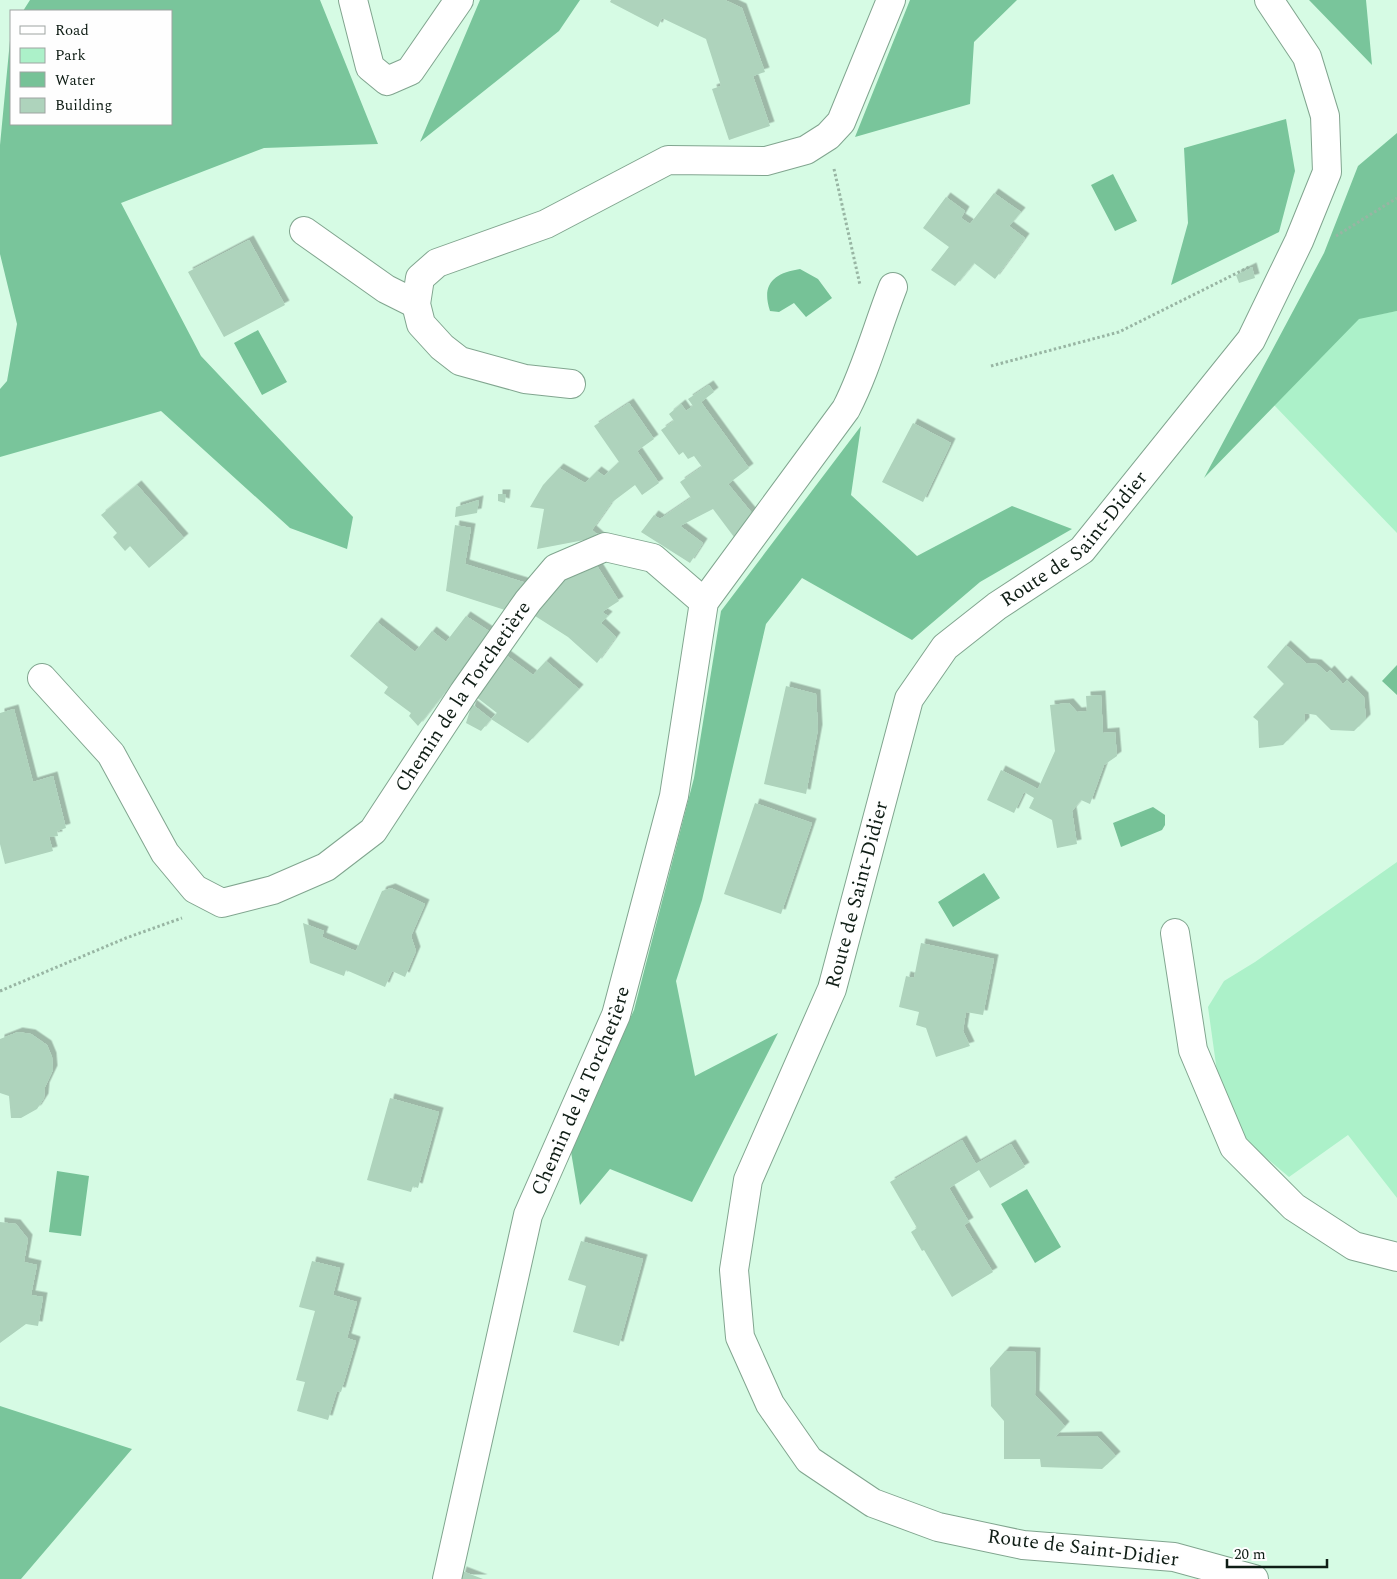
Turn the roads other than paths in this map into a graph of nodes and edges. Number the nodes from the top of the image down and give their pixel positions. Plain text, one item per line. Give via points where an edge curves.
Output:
1 (353, 0) edge
2 (459, 0) edge
3 (891, 0) edge
4 (1269, 0) edge
5 (304, 231) dead end
6 (893, 287) dead end
7 (416, 304) junction
8 (571, 384) dead end
9 (704, 602) junction
10 (42, 678) dead end
11 (1175, 933) dead end
12 (1397, 1257) edge
13 (447, 1579) edge
14 (1254, 1579) edge

1 - 2 street via 370,67 387,81 410,71
3 - 7 street via 840,122 828,136 806,150 766,160 668,160 546,224 437,263 420,278
4 - 14 street, Route de Saint-Didier via 1307,57 1325,116 1327,172 1299,241 1252,340 1082,550 997,606 946,647 910,699 832,989 748,1180 734,1270 740,1337 770,1404 809,1460 873,1503 938,1527 1023,1545 1174,1557
5 - 7 street via 386,289
6 - 9 street, Chemin de la Torchetière via 861,380 846,409
7 - 8 street via 421,324 460,361 525,379
9 - 10 street, Chemin de la Torchetière via 653,558 605,547 556,568 485,662 373,830 326,868 273,890 222,903 195,889 165,854 111,754
9 - 13 street, Chemin de la Torchetière via 674,796 616,1015 528,1215
11 - 12 street via 1193,1050 1234,1147 1294,1206 1354,1246

